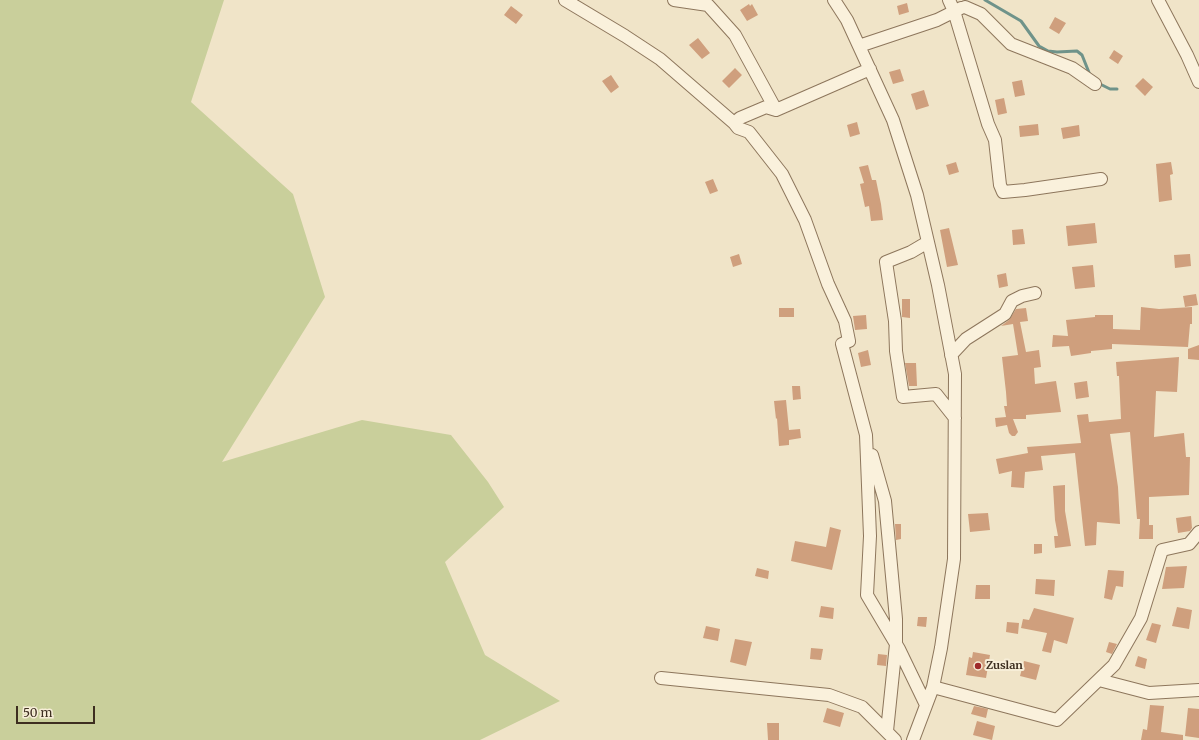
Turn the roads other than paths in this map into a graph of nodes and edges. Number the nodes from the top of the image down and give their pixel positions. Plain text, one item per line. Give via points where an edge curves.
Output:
1 (565, 0) edge
2 (674, 0) edge
3 (834, 0) edge
4 (949, 0) edge
5 (1158, 0) edge
6 (692, 2) edge
7 (962, 6) edge
8 (859, 46) junction
9 (870, 69) junction
10 (1199, 82) edge
11 (1095, 84) dead end
12 (776, 110) junction
13 (734, 123) junction
14 (1101, 179) dead end
15 (928, 242) junction
16 (1035, 293) dead end
17 (951, 355) junction
18 (955, 418) junction
19 (866, 435) junction
20 (1199, 532) edge
21 (896, 644) junction
22 (661, 678) dead end
23 (1099, 680) junction
24 (933, 687) junction
25 (1199, 690) edge
26 (926, 705) junction
27 (891, 736) edge
28 (913, 740) edge

1 - 13 street via 660,59
2 - 6 street
3 - 8 street
4 - 7 street
5 - 10 street
6 - 12 street via 708,5 735,34
7 - 8 street via 937,20
7 - 11 street via 981,14 1011,44 1072,68
7 - 14 street via 988,124 995,140 1003,192
8 - 9 street
9 - 12 street
9 - 15 street via 893,120 917,195
12 - 13 street via 766,107
13 - 19 street via 738,128 749,132 782,174 805,220 845,322 849,341 842,344
15 - 17 street
15 - 18 street via 912,252 886,262 895,321 894,337 899,373 903,396 936,394
16 - 17 street via 1012,301 1005,314 966,339
17 - 18 street via 955,374
18 - 24 street via 954,559
19 - 21 street via 885,501 895,595
19 - 21 street via 870,536 867,596
20 - 23 street via 1189,544 1162,550 1141,618 1114,666
21 - 26 street
21 - 27 street
22 - 27 street via 829,695 862,707
23 - 24 street via 1057,720
23 - 25 street via 1149,693
24 - 26 street
26 - 28 street

